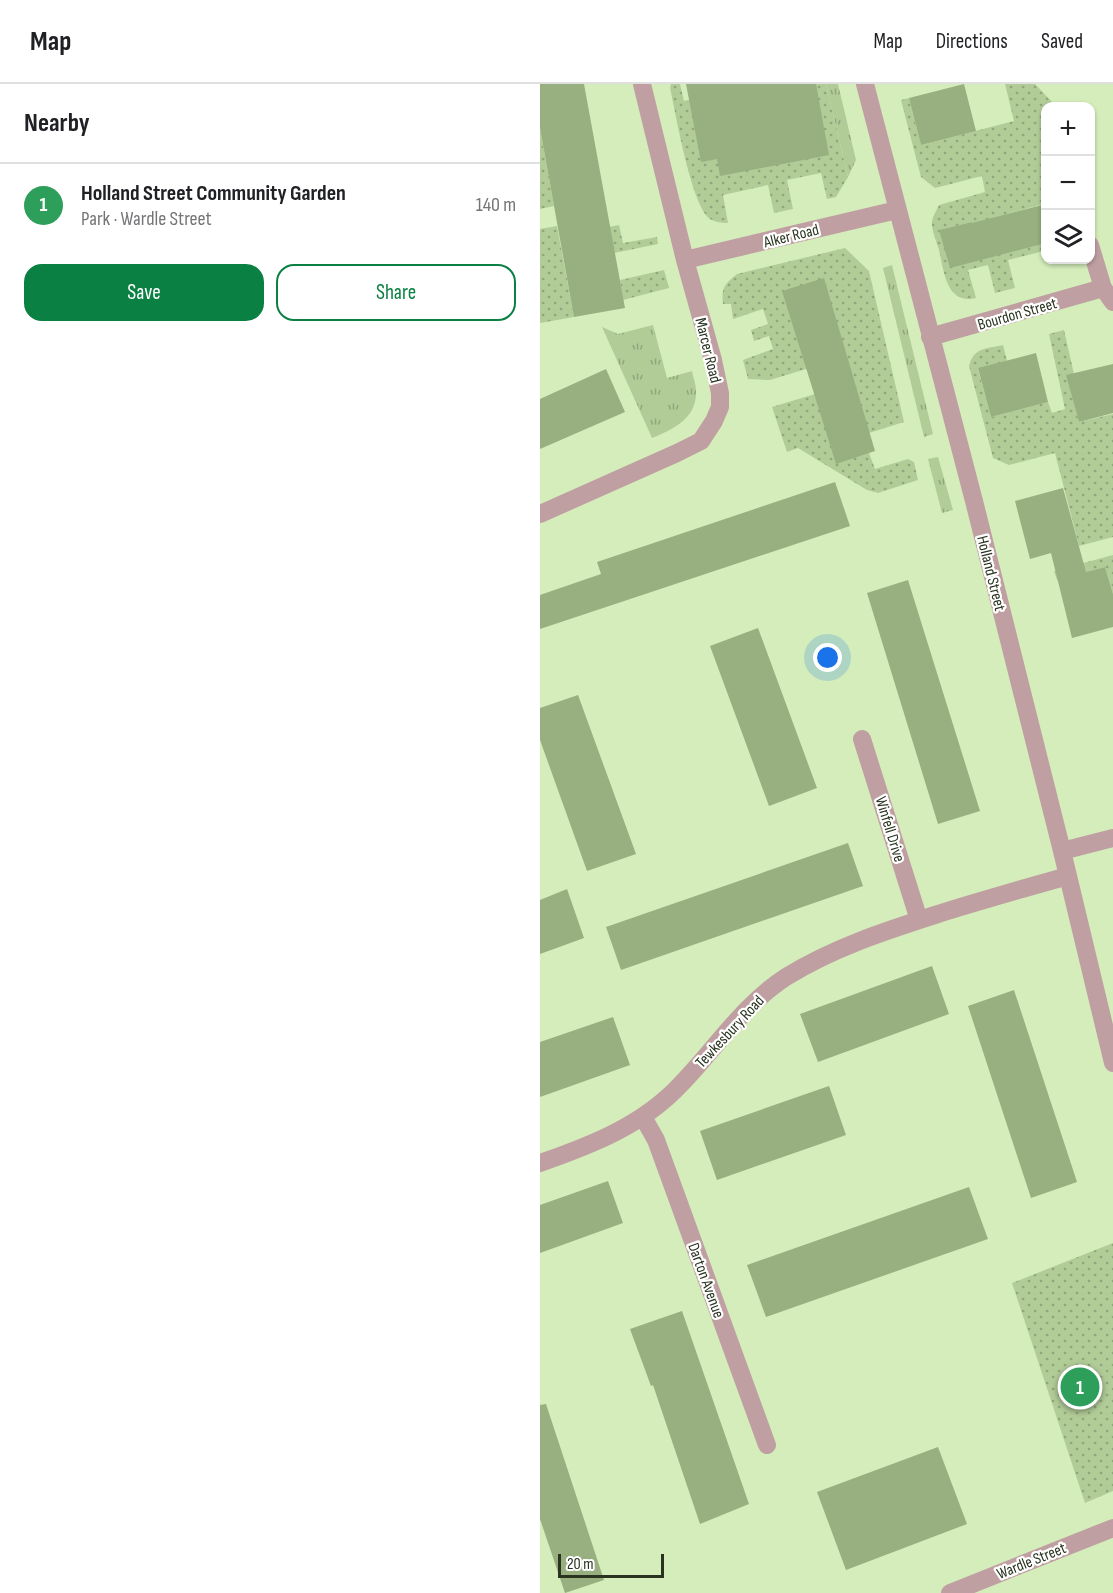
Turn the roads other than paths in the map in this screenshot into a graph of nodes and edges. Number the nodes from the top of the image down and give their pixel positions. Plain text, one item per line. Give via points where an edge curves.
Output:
1 (642, 84) edge
2 (865, 84) edge
3 (897, 210) junction
4 (1095, 259) edge
5 (686, 260) junction
6 (1108, 295) edge
7 (930, 337) junction
8 (540, 514) edge
9 (862, 739) dead end
10 (1113, 838) edge
11 (1062, 851) junction
12 (1068, 876) junction
13 (919, 920) junction
14 (1113, 1063) edge
15 (643, 1117) junction
16 (540, 1163) edge
17 (767, 1445) dead end
18 (1113, 1528) edge
19 (950, 1593) edge

1 - 5 street, Marcer Road
2 - 3 street, Holland Street
3 - 5 street, Alker Road
3 - 7 street, Holland Street
4 - 6 street, Bourdon Street
5 - 8 street, Marcer Road via 719,385 720,407 714,421 701,441
6 - 7 street, Bourdon Street
7 - 11 street, Holland Street
9 - 13 street, Winfell Drive
10 - 11 street
11 - 12 street, Holland Street
12 - 13 street, Tewkesbury Road
12 - 14 street, Holland Street
13 - 15 street, Tewkesbury Road via 848,945 786,977 761,996 682,1084
15 - 16 street, Tewkesbury Road via 583,1148
15 - 17 street, Darton Avenue via 656,1140
18 - 19 street, Wardle Street

